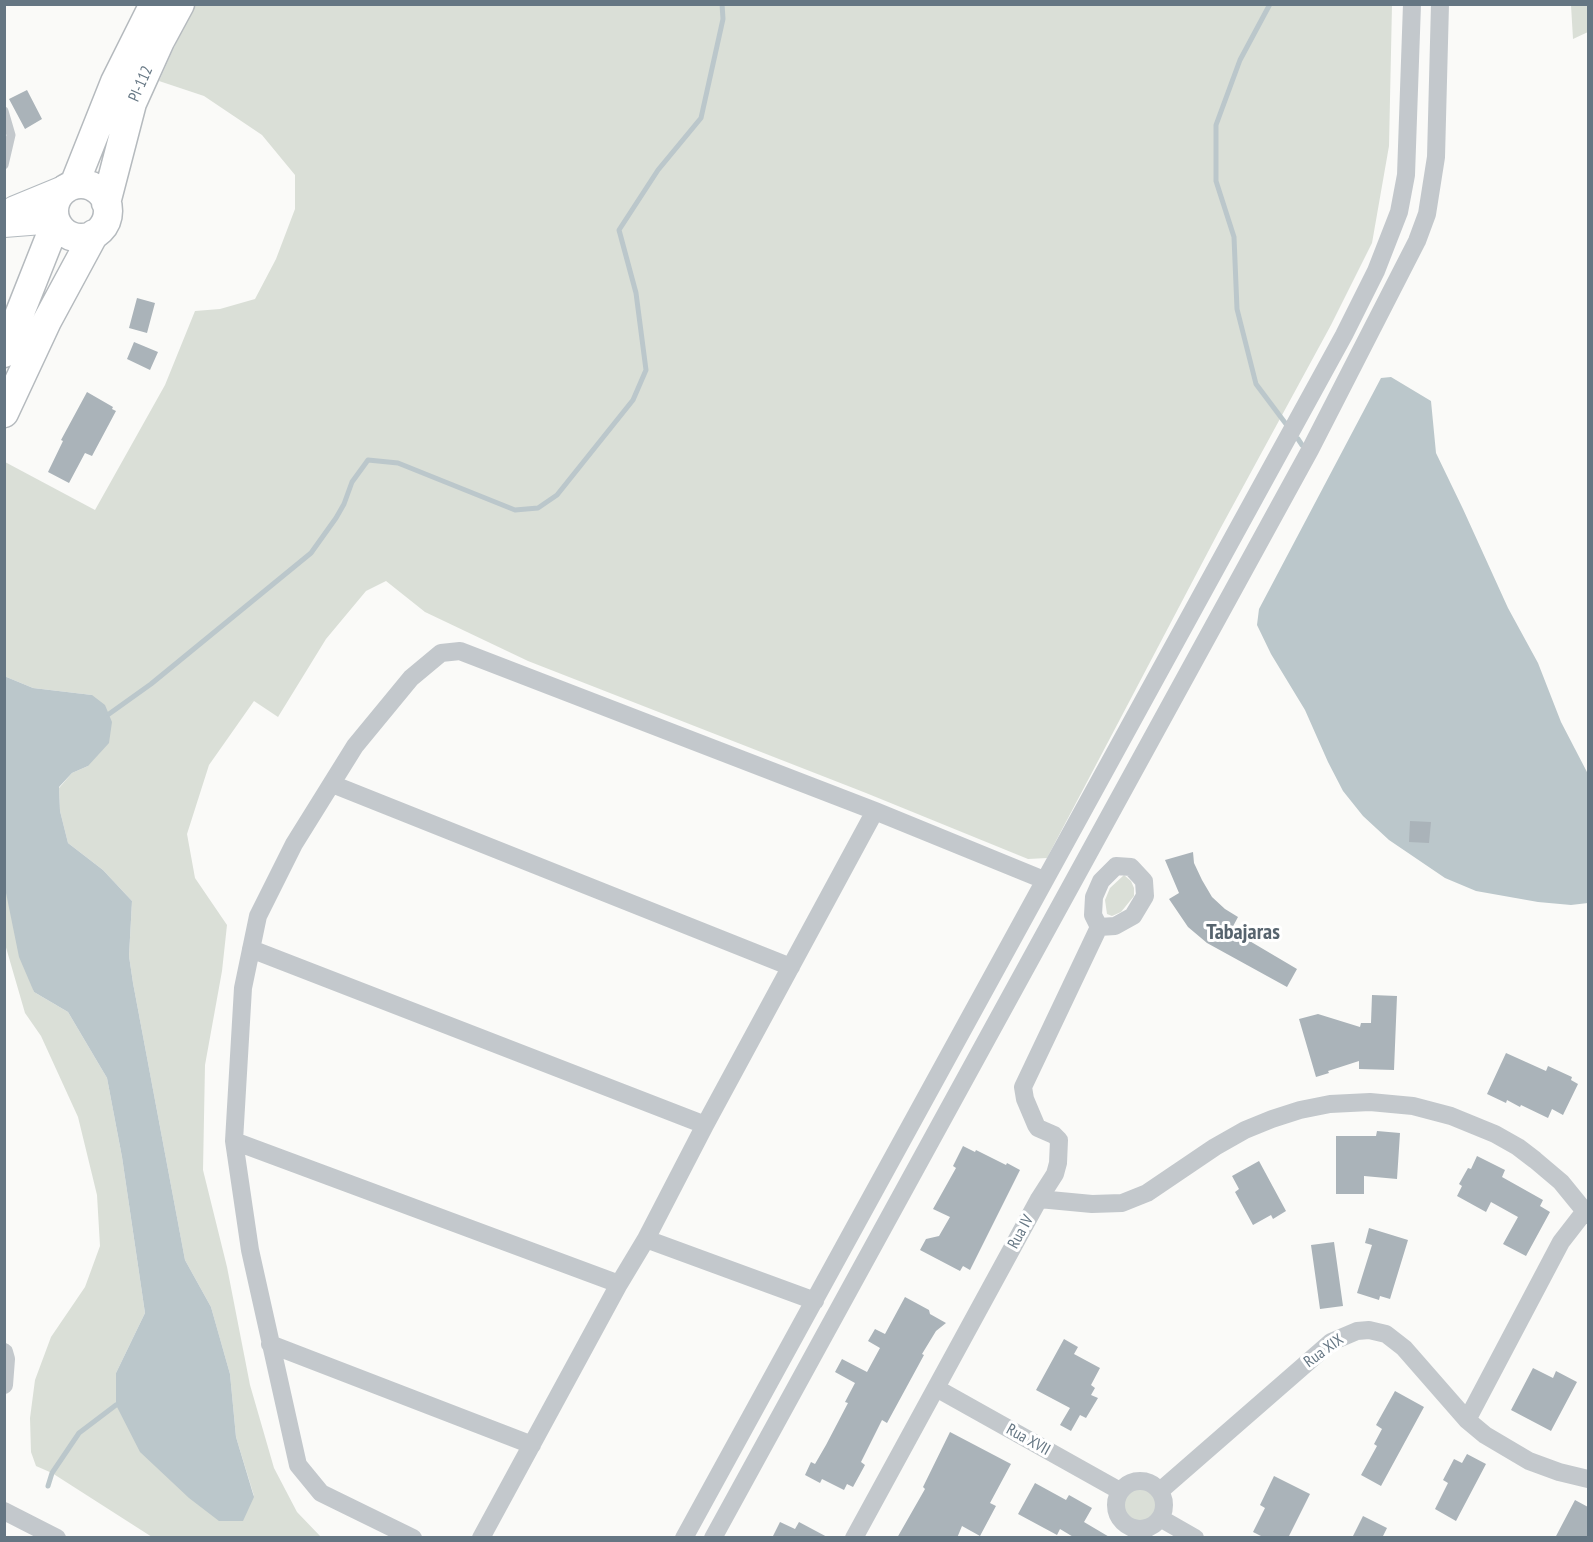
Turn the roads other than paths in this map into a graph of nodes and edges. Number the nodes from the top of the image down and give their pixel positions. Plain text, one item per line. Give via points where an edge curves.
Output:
1 (154, 4) edge
2 (180, 4) edge
3 (1412, 4) edge
4 (1440, 4) edge
5 (4, 111) edge
6 (4, 165) edge
7 (70, 187) junction
8 (106, 203) junction
9 (5, 215) edge
10 (56, 221) junction
11 (4, 224) edge
12 (94, 234) junction
13 (1376, 271) junction
14 (1397, 281) junction
15 (4, 353) edge
16 (4, 413) edge
17 (332, 784) junction
18 (875, 811) junction
19 (1070, 833) junction
20 (1093, 845) junction
21 (1044, 880) junction
22 (1035, 897) junction
23 (1058, 909) junction
24 (1099, 927) dead end
25 (251, 949) junction
26 (791, 967) junction
27 (705, 1125) junction
28 (234, 1141) junction
29 (1039, 1199) junction
30 (1587, 1213) edge
31 (646, 1239) junction
32 (619, 1284) junction
33 (815, 1300) junction
34 (270, 1344) junction
35 (4, 1352) edge
36 (4, 1385) edge
37 (936, 1388) junction
38 (1467, 1420) junction
39 (532, 1445) junction
40 (1588, 1479) edge
41 (1120, 1491) junction
42 (1160, 1491) junction
43 (4, 1511) edge
44 (1160, 1518) junction
45 (1124, 1531) edge
46 (57, 1538) edge
47 (413, 1538) edge
48 (481, 1538) edge
49 (684, 1538) edge
50 (713, 1538) edge
51 (855, 1538) edge
52 (1195, 1538) edge

1 - 7 main road, PI-112 / PI-112
2 - 8 main road, PI-112 / PI-112 via 132,103
3 - 13 street via 1406,175 1399,212
4 - 14 street via 1432,188 1417,241
5 - 6 lane via 11,135
7 - 8 main road via 91,186
7 - 9 main road
7 - 10 main road, PI-112 via 56,201
8 - 12 main road, PI-112 via 106,218
10 - 11 main road
10 - 12 main road via 76,237
10 - 15 main road, PI-112
12 - 16 main road, PI-112
13 - 14 street
13 - 19 street
14 - 20 street via 1310,450
17 - 18 street via 355,746 411,678 441,653 460,651
17 - 25 street via 294,844 258,916
17 - 26 street
18 - 21 street
18 - 26 street
19 - 20 street
19 - 21 street
20 - 23 street
21 - 22 street
22 - 23 street
22 - 33 street
23 - 50 street
24 - 29 street, Rua IV via 1023,1088 1036,1125 1054,1135 1059,1143 1055,1174
25 - 27 street
25 - 28 street via 243,988
26 - 27 street
27 - 31 street
28 - 32 street
28 - 34 street via 250,1250
29 - 30 street via 1122,1203 1147,1193 1245,1130 1272,1119 1330,1104 1370,1102 1413,1106 1495,1134 1518,1147 1561,1182
29 - 37 street, Rua IV
30 - 38 street via 1561,1242
31 - 32 street
31 - 33 street
32 - 39 street
33 - 49 street
34 - 39 street
34 - 47 street via 298,1465 321,1493
35 - 36 street
37 - 41 street, Rua XVII
37 - 51 street, Rua IV
38 - 40 street, Rua XIX via 1529,1461
38 - 42 street, Rua XIX via 1399,1343 1386,1334 1358,1331 1331,1342
39 - 48 street
41 - 42 street via 1140,1481
41 - 45 street via 1118,1514
42 - 44 street via 1164,1505
43 - 46 street
44 - 45 street via 1142,1529
44 - 52 street

